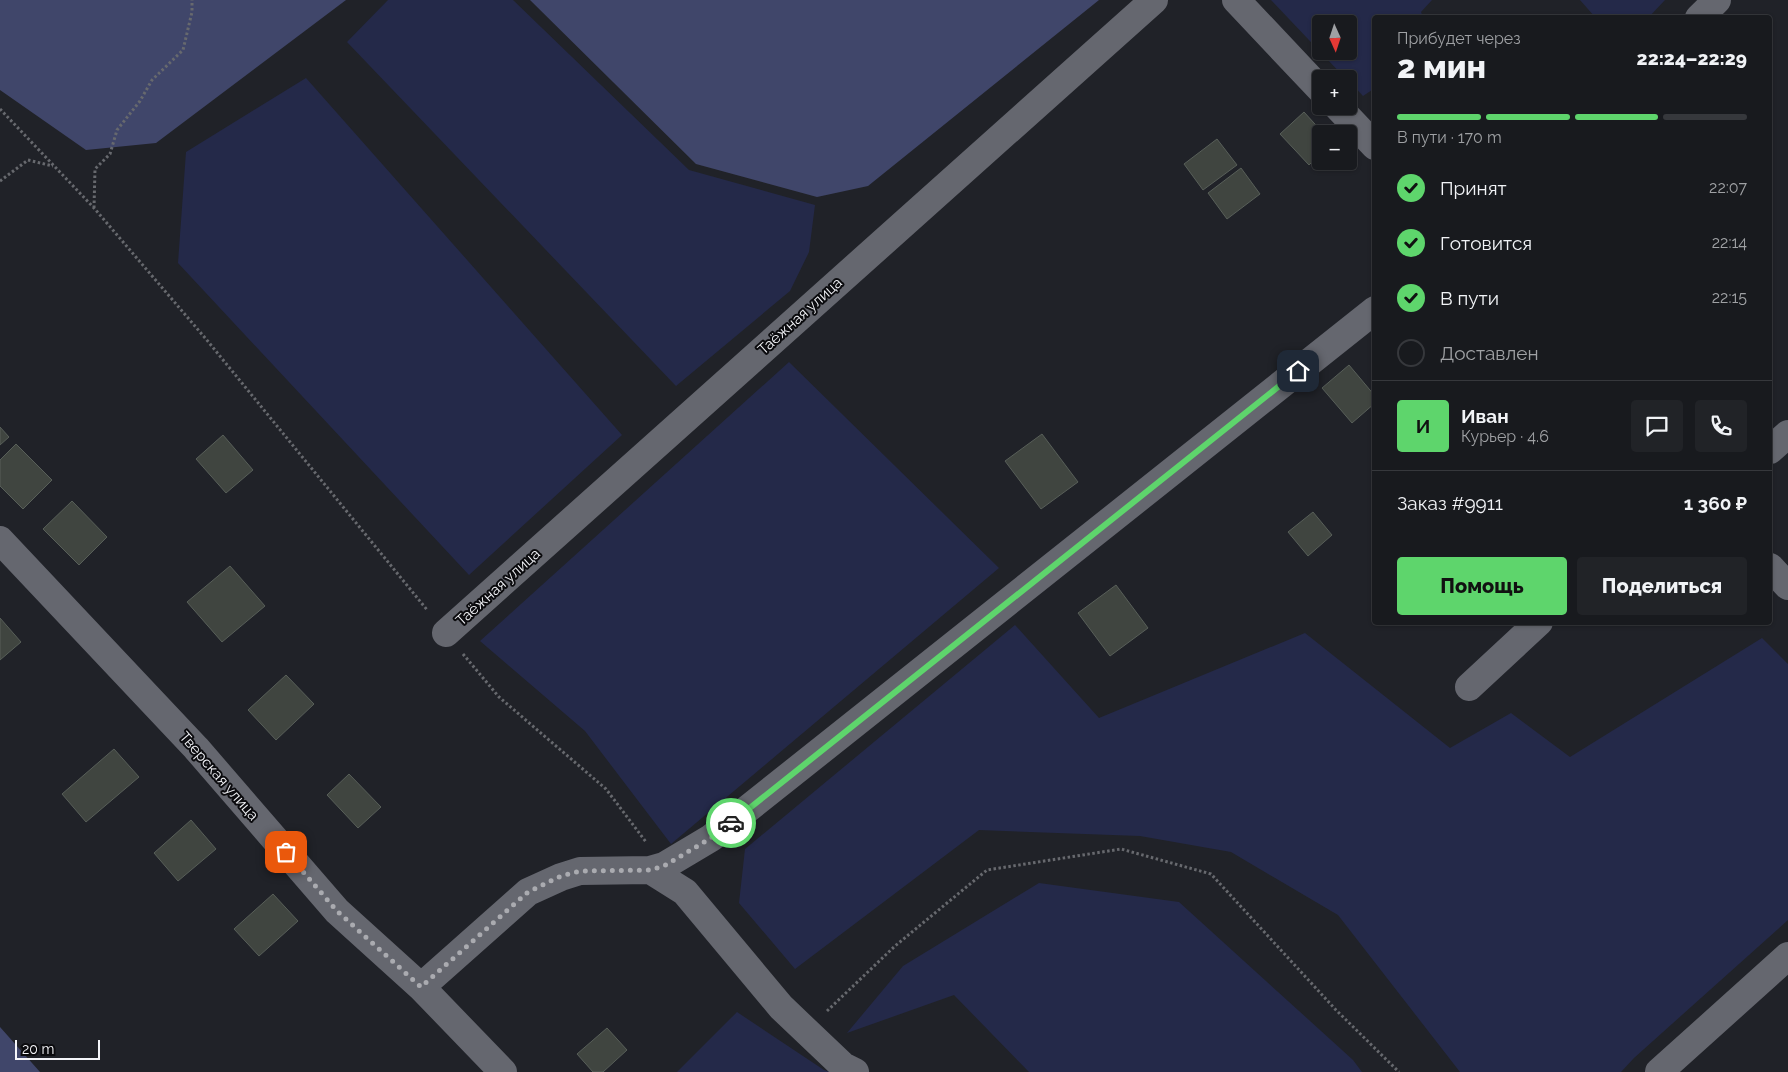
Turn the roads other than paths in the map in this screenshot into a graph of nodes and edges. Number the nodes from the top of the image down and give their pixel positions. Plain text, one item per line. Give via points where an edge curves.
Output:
1 (1154, 0) edge
2 (1236, 0) edge
3 (1717, 0) edge
4 (1702, 15) edge
5 (1312, 80) edge
6 (1346, 115) edge
7 (1372, 143) edge
8 (1372, 312) edge
9 (1788, 434) edge
10 (1772, 448) edge
11 (0, 540) edge
12 (1772, 569) edge
13 (1788, 586) edge
14 (1536, 625) edge
15 (446, 633) road end
16 (1469, 687) dead end
17 (657, 868) junction
18 (1788, 956) edge
19 (421, 987) junction
20 (503, 1072) edge
21 (855, 1072) edge
22 (1659, 1072) edge

1 - 15 street, Таёжная улица
2 - 5 street
3 - 4 street
6 - 7 street
8 - 17 street via 711,838
9 - 10 street
11 - 19 street, Тверская улица via 196,748 337,911
12 - 13 street
14 - 16 street
17 - 19 street via 580,871 528,892
17 - 21 street via 685,892 781,1007 843,1066
18 - 22 street
19 - 20 street, Тверская улица

